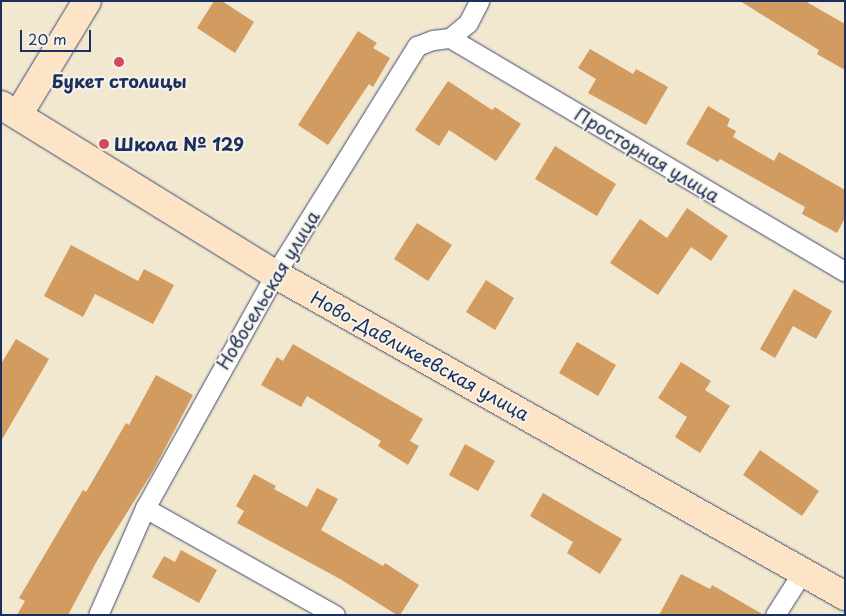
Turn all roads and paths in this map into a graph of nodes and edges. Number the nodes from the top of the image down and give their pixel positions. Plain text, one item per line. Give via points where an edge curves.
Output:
1 (87, 1) edge
2 (479, 1) edge
3 (450, 38) junction
4 (10, 110) edge
5 (845, 272) edge
6 (275, 274) junction
7 (144, 508) junction
8 (803, 571) junction
9 (845, 596) edge
10 (98, 615) edge
11 (336, 615) edge
12 (775, 615) edge

1 - 4 street
2 - 3 street, Новосельская улица via 468,23
3 - 5 street, Просторная улица
3 - 6 street, Новосельская улица via 417,46
4 - 6 street, Ново-Давликеевская улица
6 - 7 street, Новосельская улица
6 - 8 street, Ново-Давликеевская улица
7 - 10 street, Новосельская улица
7 - 11 street
8 - 9 street, Ново-Давликеевская улица
8 - 12 street

